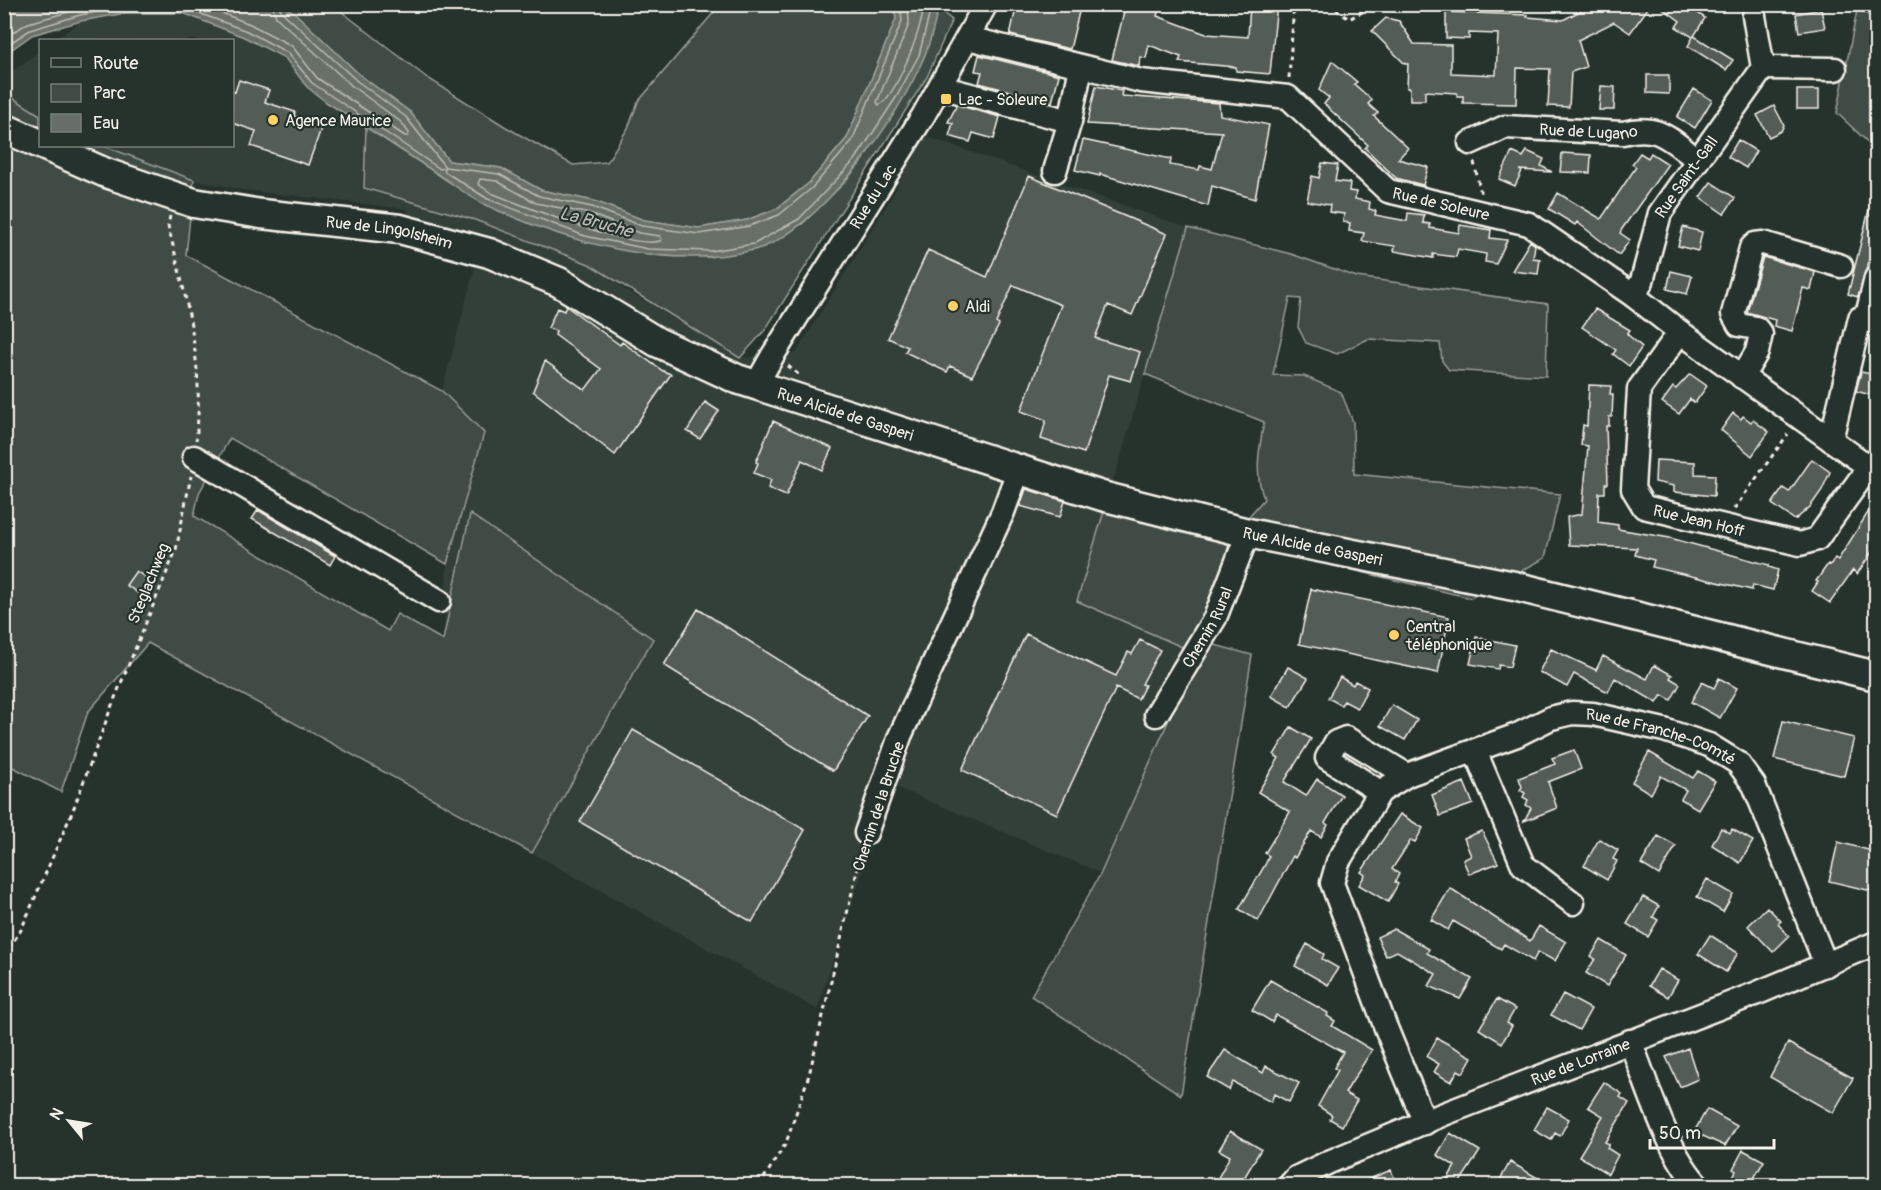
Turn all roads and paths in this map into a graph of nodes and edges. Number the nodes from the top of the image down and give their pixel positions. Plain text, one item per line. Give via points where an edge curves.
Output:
1 (986, 4) edge
2 (1294, 4) edge
3 (1329, 4) edge
4 (1377, 4) edge
5 (1754, 16) dead end
6 (968, 38) junction
7 (1081, 67) junction
8 (1763, 68) junction
9 (1835, 69) dead end
10 (940, 87) junction
11 (1288, 97) junction
12 (1070, 121) junction
13 (4, 128) edge
14 (39, 143) edge
15 (1470, 143) joint
16 (47, 147) edge
17 (1698, 160) junction
18 (1055, 171) dead end
19 (173, 197) junction
20 (1486, 214) junction
21 (1841, 266) dead end
22 (1876, 278) edge
23 (1634, 296) junction
24 (1871, 321) edge
25 (1680, 332) junction
26 (772, 354) junction
27 (800, 376) dead end
28 (1742, 377) junction
29 (756, 385) junction
30 (1800, 418) junction
31 (1831, 440) junction
32 (194, 457) junction
33 (1873, 470) edge
34 (1018, 471) junction
35 (1726, 526) junction
36 (1248, 533) junction
37 (439, 601) dead end
38 (1876, 676) edge
39 (1156, 715) dead end
40 (1475, 751) junction
41 (1407, 775) junction
42 (1380, 792) junction
43 (866, 833) joint
44 (1573, 903) dead end
45 (1876, 943) edge
46 (4, 955) edge
47 (1826, 965) junction
48 (1630, 1041) junction
49 (1425, 1123) junction
50 (759, 1185) edge
51 (1289, 1185) edge
52 (1699, 1185) edge

1 - 6 street, Rue du Lac
2 - 11 path
3 - 4 path via 1349,19
5 - 8 street
6 - 7 street
6 - 10 street, Rue du Lac
7 - 11 street via 1141,81
7 - 12 street
8 - 9 street
8 - 17 street, Rue Saint-Gall
10 - 12 street
10 - 26 street, Rue du Lac
11 - 20 street, Rue de Soleure via 1388,191
12 - 18 street
13 - 14 main road, Rue de Lingolsheim
15 - 17 street, Rue de Lugano via 1505,127 1623,133 1641,128 1655,130
15 - 20 path
16 - 19 main road, Rue de Lingolsheim
17 - 23 street, Rue Saint-Gall via 1660,213 1642,281
19 - 29 main road, Rue de Lingolsheim via 218,208 400,229 489,254 559,282 674,351
19 - 32 path, Steglachweg via 168,226 194,331 199,417
20 - 23 street, Rue de Soleure via 1528,224
21 - 28 street via 1762,243 1751,248 1733,314 1739,325 1756,328 1761,334 1757,352
22 - 24 street
23 - 25 street, Rue de Soleure
24 - 31 street via 1860,318
25 - 28 street, Rue de Soleure
25 - 35 street, Rue Jean Hoff via 1639,389 1633,489 1644,507
26 - 27 path
26 - 29 street, Rue du Lac
28 - 30 street, Rue de Soleure
29 - 34 main road, Rue Alcide de Gasperi
30 - 31 street, Rue de Soleure
30 - 35 path via 1729,516
31 - 33 street, Rue de Soleure
32 - 37 street
32 - 46 path, Steglachweg via 176,550 111,705 73,810 21,930
33 - 35 street, Rue Jean Hoff via 1817,539 1800,544
34 - 36 main road, Rue Alcide de Gasperi
34 - 43 street, Chemin de la Bruche via 900,736
36 - 38 main road, Rue Alcide de Gasperi via 1514,586
36 - 39 street, Chemin Rural via 1215,618
40 - 41 street, Rue de Franche-Comté
40 - 44 street via 1524,865
40 - 47 street, Rue de Franche-Comté via 1551,718 1583,712 1664,730 1709,745 1737,764 1754,785
41 - 42 street, Rue de Franche-Comté
41 - 42 street via 1346,738 1336,742 1327,758
42 - 49 street, Rue de Franche-Comté via 1338,862 1332,884
43 - 50 path, Chemin de la Bruche via 809,1075 786,1143
45 - 47 street, Rue de Lorraine
47 - 48 street, Rue de Lorraine
48 - 49 street, Rue de Lorraine
48 - 52 street via 1676,1153
49 - 51 street, Rue de Lorraine via 1329,1162

